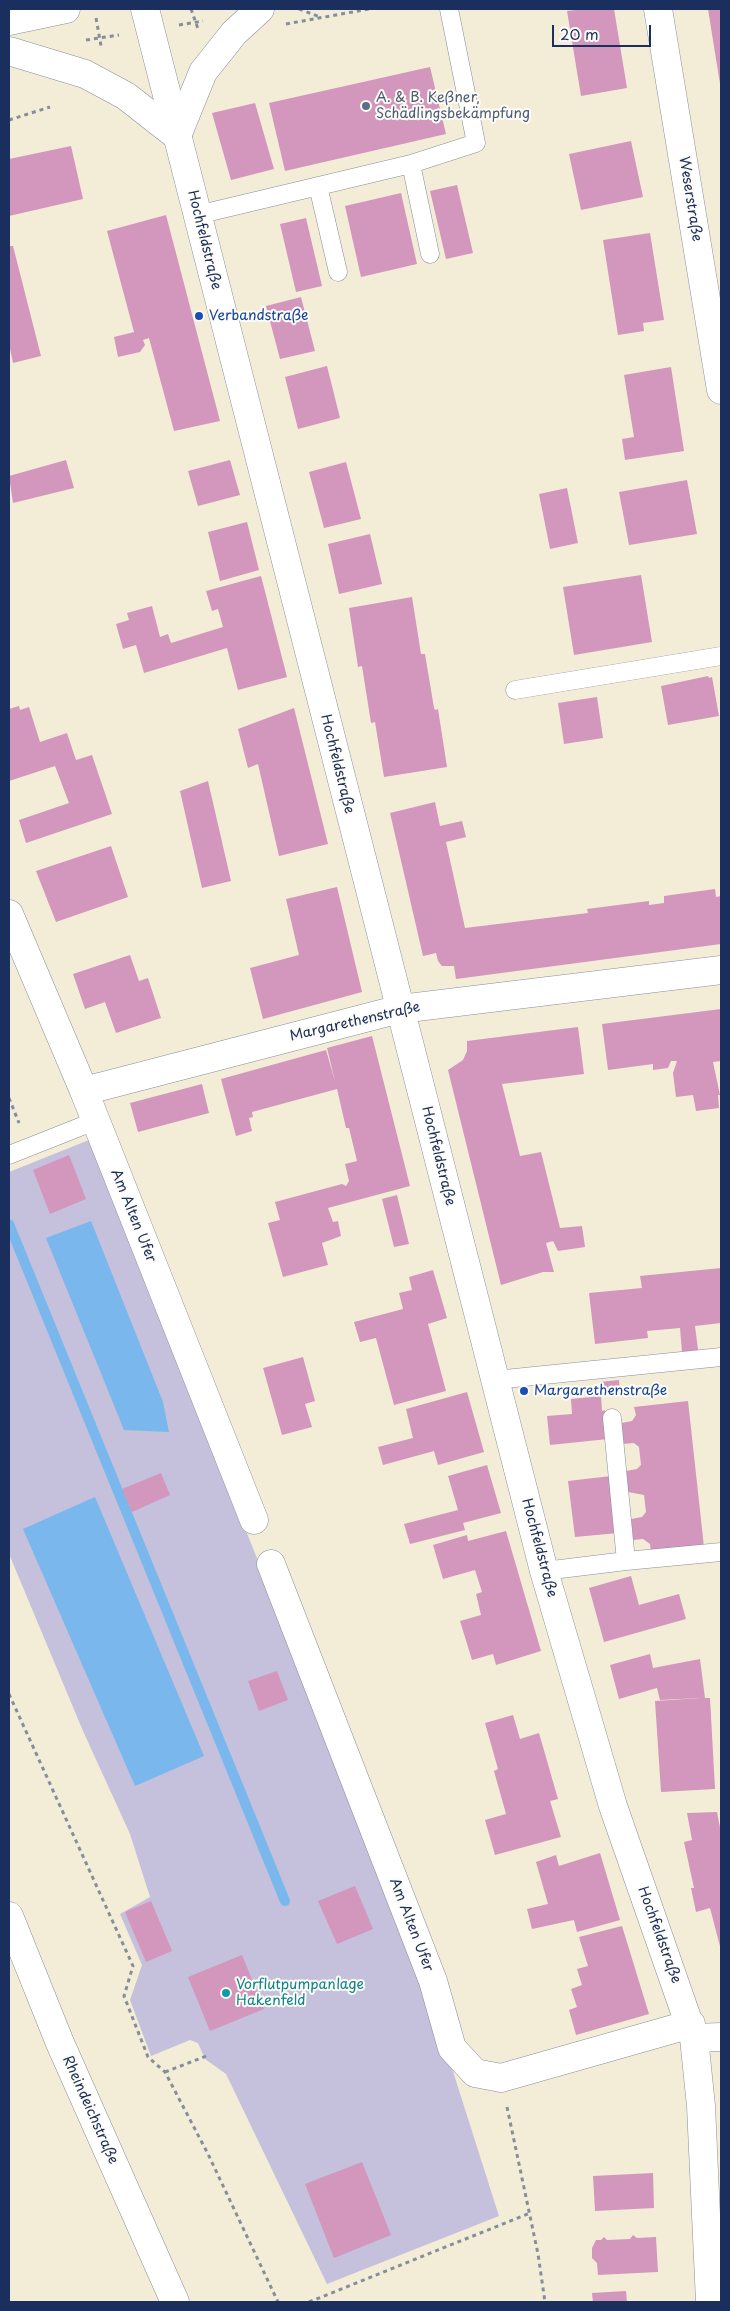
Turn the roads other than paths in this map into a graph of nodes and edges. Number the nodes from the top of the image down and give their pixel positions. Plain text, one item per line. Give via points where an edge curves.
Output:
1 (66, 9) edge
2 (145, 9) edge
3 (260, 9) edge
4 (448, 9) edge
5 (658, 9) edge
6 (9, 21) edge
7 (9, 51) edge
8 (177, 136) junction
9 (412, 164) junction
10 (318, 186) junction
11 (197, 215) junction
12 (430, 254) dead end
13 (338, 272) dead end
14 (721, 390) edge
15 (721, 656) edge
16 (515, 690) dead end
17 (9, 914) edge
18 (721, 970) edge
19 (400, 1009) junction
20 (84, 1091) junction
21 (95, 1121) junction
22 (9, 1155) edge
23 (721, 1357) edge
24 (495, 1380) junction
25 (612, 1418) dead end
26 (254, 1520) dead end
27 (721, 1552) edge
28 (626, 1561) junction
29 (272, 1564) dead end
30 (544, 1572) junction
31 (9, 1916) edge
32 (692, 2031) junction
33 (721, 2037) edge
34 (175, 2302) edge
35 (710, 2302) edge

1 - 6 street
2 - 8 street, Hochfeldstraße
3 - 8 street via 234,33 203,72
4 - 9 lane via 476,143
5 - 14 street, Weserstraße
7 - 8 street via 85,74 126,96
8 - 11 street, Hochfeldstraße
9 - 10 lane
9 - 12 lane
10 - 11 lane
10 - 13 lane
11 - 19 street, Hochfeldstraße
15 - 16 lane
17 - 20 street, Am Alten Ufer
18 - 19 street, Margarethenstraße
19 - 20 street, Margarethenstraße
19 - 24 street, Hochfeldstraße
20 - 21 street, Am Alten Ufer
21 - 22 lane
21 - 26 street, Am Alten Ufer
23 - 24 lane
24 - 30 street, Hochfeldstraße
25 - 28 lane
27 - 28 lane
28 - 30 lane
29 - 32 street, Am Alten Ufer via 433,1982 452,2048 475,2073 501,2078
30 - 32 street, Hochfeldstraße via 613,1806
31 - 34 street, Rheindeichstraße via 60,2043
32 - 33 street, Am Alten Ufer
32 - 35 street, Hochfeldstraße via 701,2106

